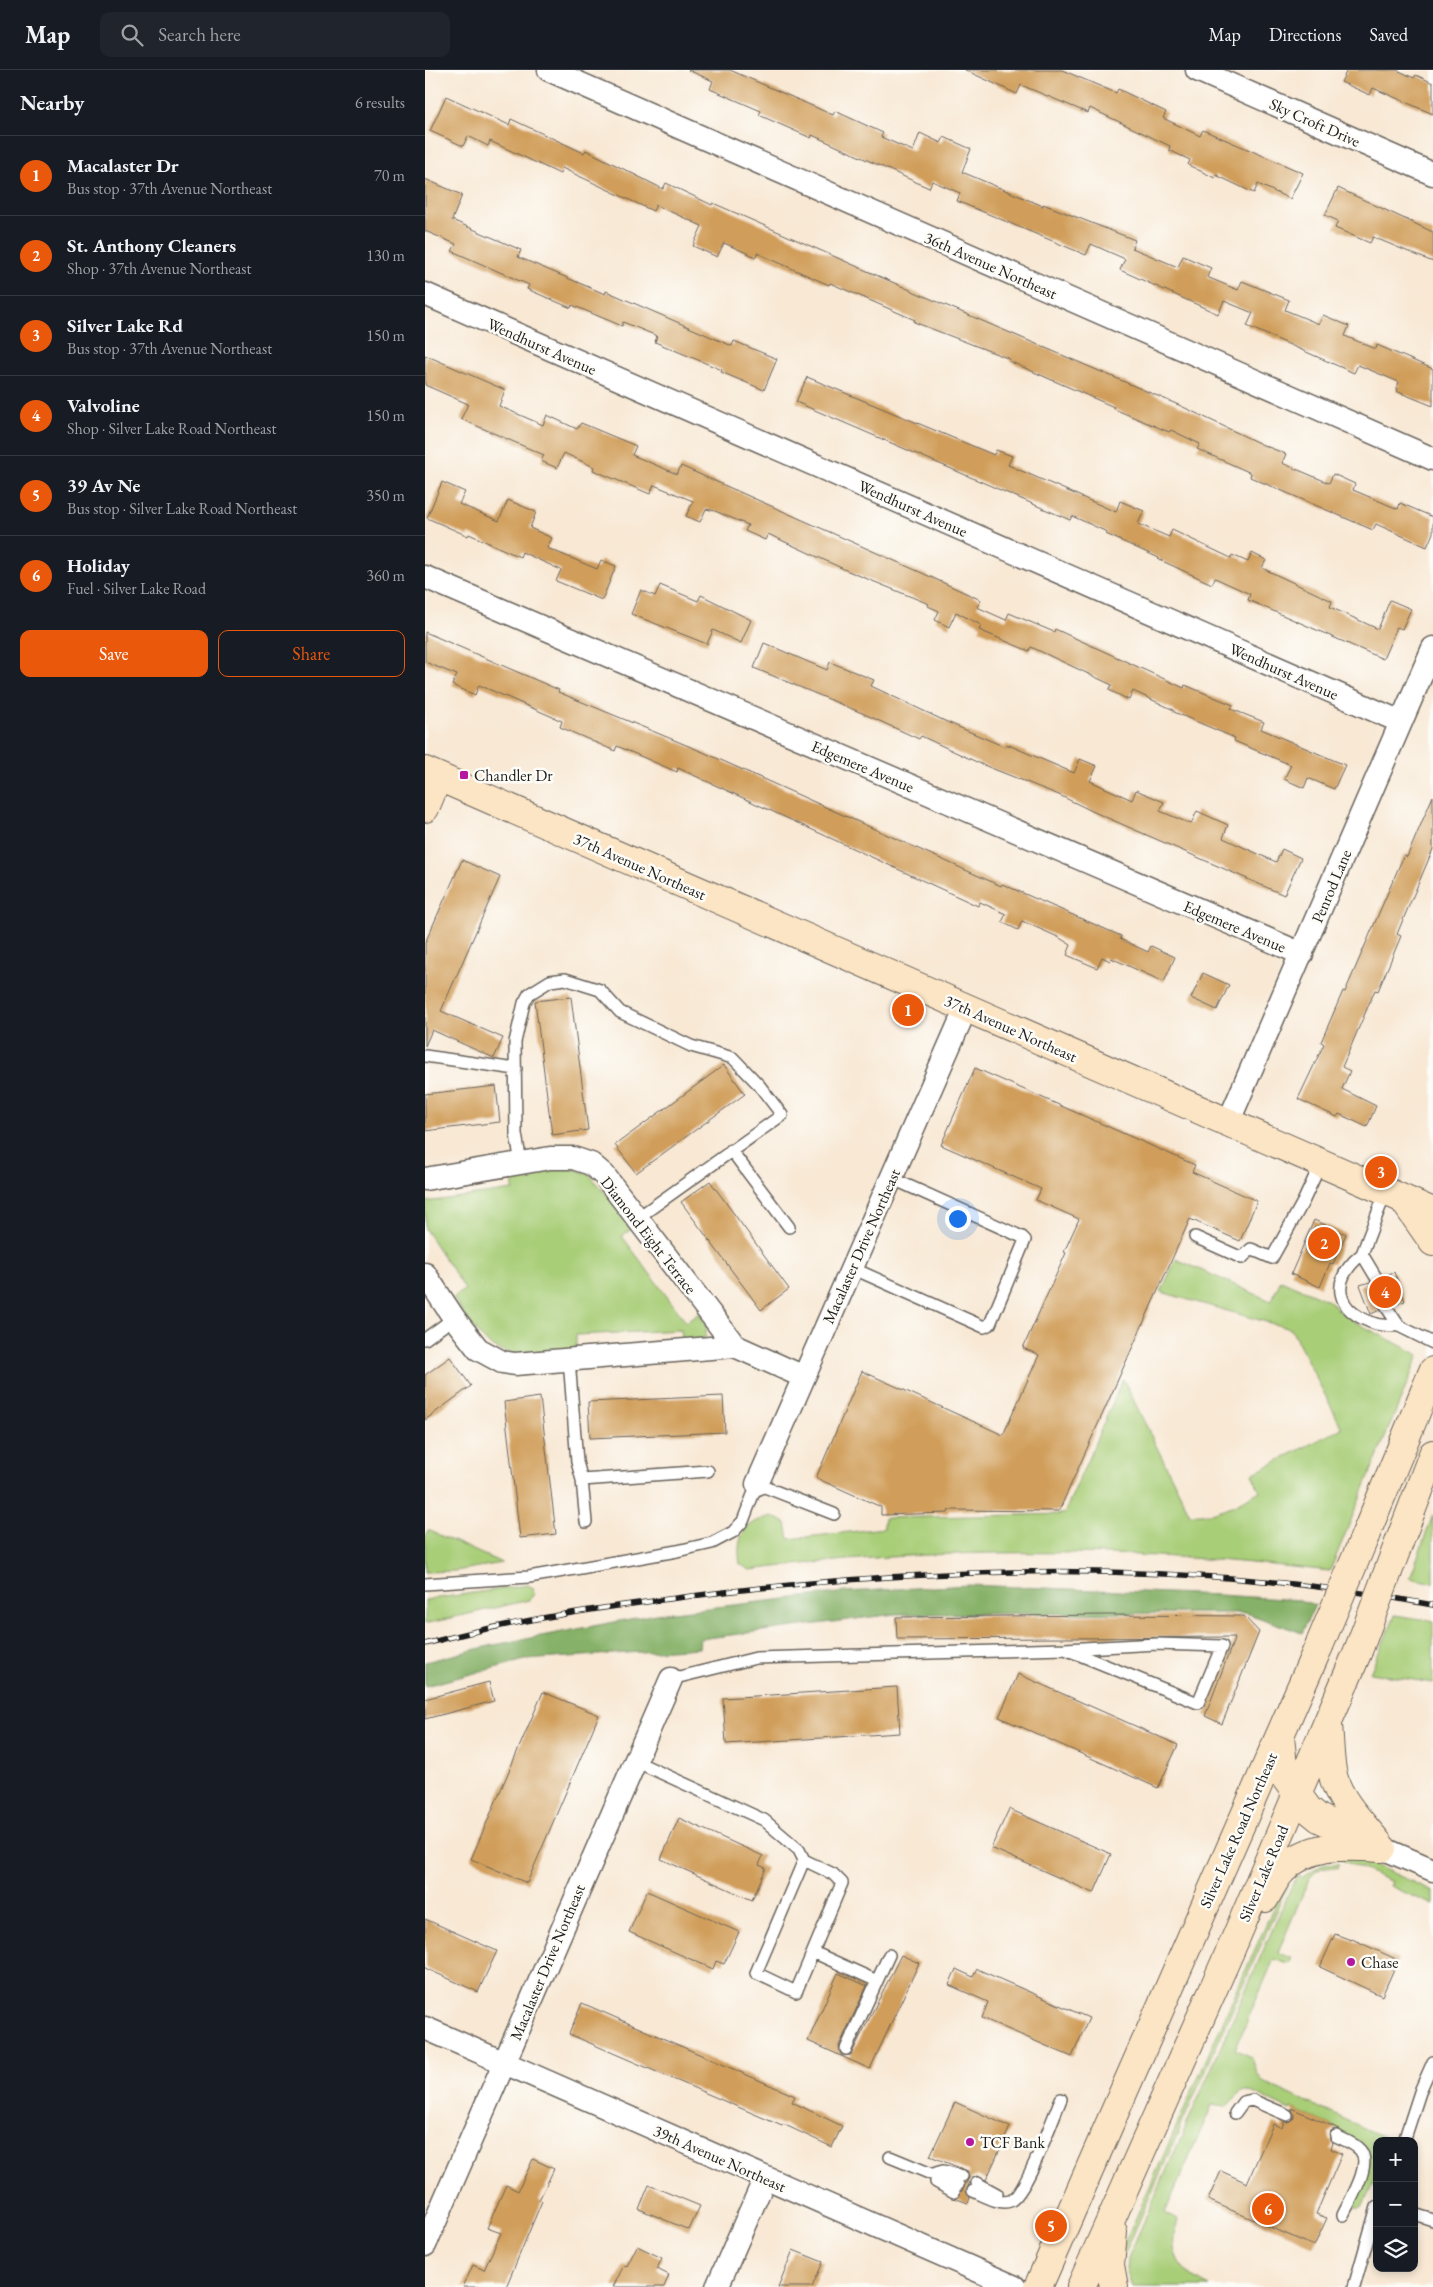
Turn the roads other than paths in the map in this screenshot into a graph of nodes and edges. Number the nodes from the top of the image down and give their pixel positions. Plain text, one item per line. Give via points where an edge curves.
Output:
1 (549, 70) edge
2 (1197, 70) edge
3 (1433, 174) edge
4 (425, 294) edge
5 (1433, 460) edge
6 (425, 577) edge
7 (1433, 648) edge
8 (1401, 722) junction
9 (432, 774) edge
10 (425, 808) edge
11 (1302, 954) junction
12 (966, 1008) junction
13 (425, 1056) edge
14 (516, 1069) junction
15 (1228, 1123) junction
16 (731, 1150) junction
17 (521, 1163) junction
18 (1321, 1164) junction
19 (891, 1178) junction
20 (425, 1179) edge
21 (1394, 1195) junction
22 (1433, 1212) edge
23 (636, 1219) junction
24 (789, 1227) dead end
25 (1195, 1236) dead end
26 (1433, 1242) edge
27 (1362, 1254) junction
28 (852, 1268) junction
29 (425, 1274) edge
30 (1377, 1279) dead end
31 (1387, 1308) dead end
32 (455, 1318) junction
33 (1399, 1326) junction
34 (425, 1339) edge
35 (1433, 1343) edge
36 (735, 1346) junction
37 (569, 1360) junction
38 (1433, 1371) edge
39 (804, 1377) junction
40 (1433, 1454) edge
41 (708, 1471) dead end
42 (582, 1480) junction
43 (757, 1484) junction
44 (834, 1514) dead end
45 (586, 1522) dead end
46 (425, 1584) edge
47 (1065, 1649) junction
48 (671, 1679) joint
49 (1328, 1723) junction
50 (1280, 1734) junction
51 (635, 1761) junction
52 (1297, 1794) junction
53 (1382, 1848) junction
54 (804, 1860) junction
55 (1433, 1870) edge
56 (1231, 1949) junction
57 (813, 1952) junction
58 (889, 1954) dead end
59 (877, 1981) junction
60 (425, 2028) edge
61 (846, 2049) dead end
62 (505, 2062) junction
63 (1433, 2062) edge
64 (1061, 2098) dead end
65 (1235, 2113) dead end
66 (1287, 2115) dead end
67 (1336, 2136) dead end
68 (1405, 2137) edge
69 (891, 2157) dead end
70 (765, 2178) junction
71 (958, 2184) dead end
72 (973, 2191) dead end
73 (1115, 2211) junction
74 (1343, 2215) dead end
75 (1418, 2215) edge
76 (1433, 2220) edge
77 (1373, 2221) edge
78 (425, 2245) edge
79 (717, 2287) edge
80 (1015, 2287) edge
81 (1038, 2287) edge
82 (1081, 2287) edge
83 (1114, 2287) edge
84 (1354, 2287) edge

1 - 5 street, 36th Avenue Northeast
2 - 3 street, Sky Croft Drive
4 - 8 street, Wendhurst Avenue
6 - 11 street, Edgemere Avenue
7 - 8 street, Penrod Lane
8 - 11 street, Penrod Lane
9 - 10 main road
9 - 12 main road, 37th Avenue Northeast
11 - 15 street, Penrod Lane
12 - 15 main road, 37th Avenue Northeast
12 - 19 street, Macalaster Drive Northeast
13 - 14 lane
14 - 16 lane via 515,1042 529,994 550,981 565,979 600,990 620,1012 691,1046 733,1058 759,1085 782,1115
14 - 17 lane via 516,1134
15 - 18 main road, 37th Avenue Northeast
16 - 23 lane
16 - 24 lane
17 - 20 street, Diamond Eight Terrace
17 - 23 street, Diamond Eight Terrace via 573,1158 591,1164 604,1175
18 - 21 main road, 37th Avenue Northeast
18 - 25 lane via 1272,1258 1251,1249 1241,1258
19 - 28 street, Macalaster Drive Northeast
19 - 28 lane via 1025,1240 990,1324 984,1326
21 - 22 main road, 37th Avenue Northeast
21 - 26 main road
21 - 27 lane
23 - 36 street, Diamond Eight Terrace
27 - 30 lane
27 - 33 lane via 1340,1282 1344,1304 1354,1314 1377,1324
28 - 39 street, Macalaster Drive Northeast
29 - 32 street, Diamond Eight Terrace
31 - 33 lane
32 - 34 lane
32 - 37 street, Diamond Eight Terrace via 478,1348 502,1362
33 - 35 lane
36 - 37 street, Diamond Eight Terrace
36 - 39 street, Diamond Eight Terrace
37 - 42 lane via 577,1462
38 - 50 main road, Silver Lake Road Northeast, bridge
39 - 43 street, Macalaster Drive Northeast
40 - 49 main road, Silver Lake Road, bridge
41 - 42 lane
42 - 45 lane
43 - 44 lane
43 - 46 lane via 743,1521 733,1532 712,1543 529,1577
47 - 47 lane via 1198,1703 1222,1646 1157,1644
47 - 48 lane via 756,1658
48 - 51 street, Macalaster Drive Northeast
49 - 52 main road, Silver Lake Road
49 - 53 main road via 1337,1787
50 - 52 main road via 1284,1776
50 - 81 main road, Silver Lake Road Northeast
51 - 54 lane via 764,1820 799,1850
51 - 62 street, Macalaster Drive Northeast
52 - 53 main road via 1319,1818
52 - 56 main road, Silver Lake Road
53 - 55 street
53 - 56 main road via 1336,1846 1318,1849 1302,1857 1282,1871
54 - 57 lane via 833,1874 842,1884
54 - 57 lane via 756,1973 796,1992
56 - 73 main road, Silver Lake Road
57 - 59 lane
58 - 59 lane
59 - 61 lane
60 - 62 street, 39th Avenue Northeast
62 - 70 street, 39th Avenue Northeast
62 - 78 street, Macalaster Drive Northeast
63 - 68 lane
64 - 72 lane via 1027,2180 1016,2197 1005,2201
65 - 66 lane via 1243,2102 1252,2100
67 - 74 lane via 1357,2147 1365,2158 1364,2168
69 - 71 lane
70 - 79 street
70 - 80 street, 39th Avenue Northeast
73 - 82 main road, Silver Lake Road
73 - 83 main road via 1110,2266
75 - 76 lane
77 - 84 lane

